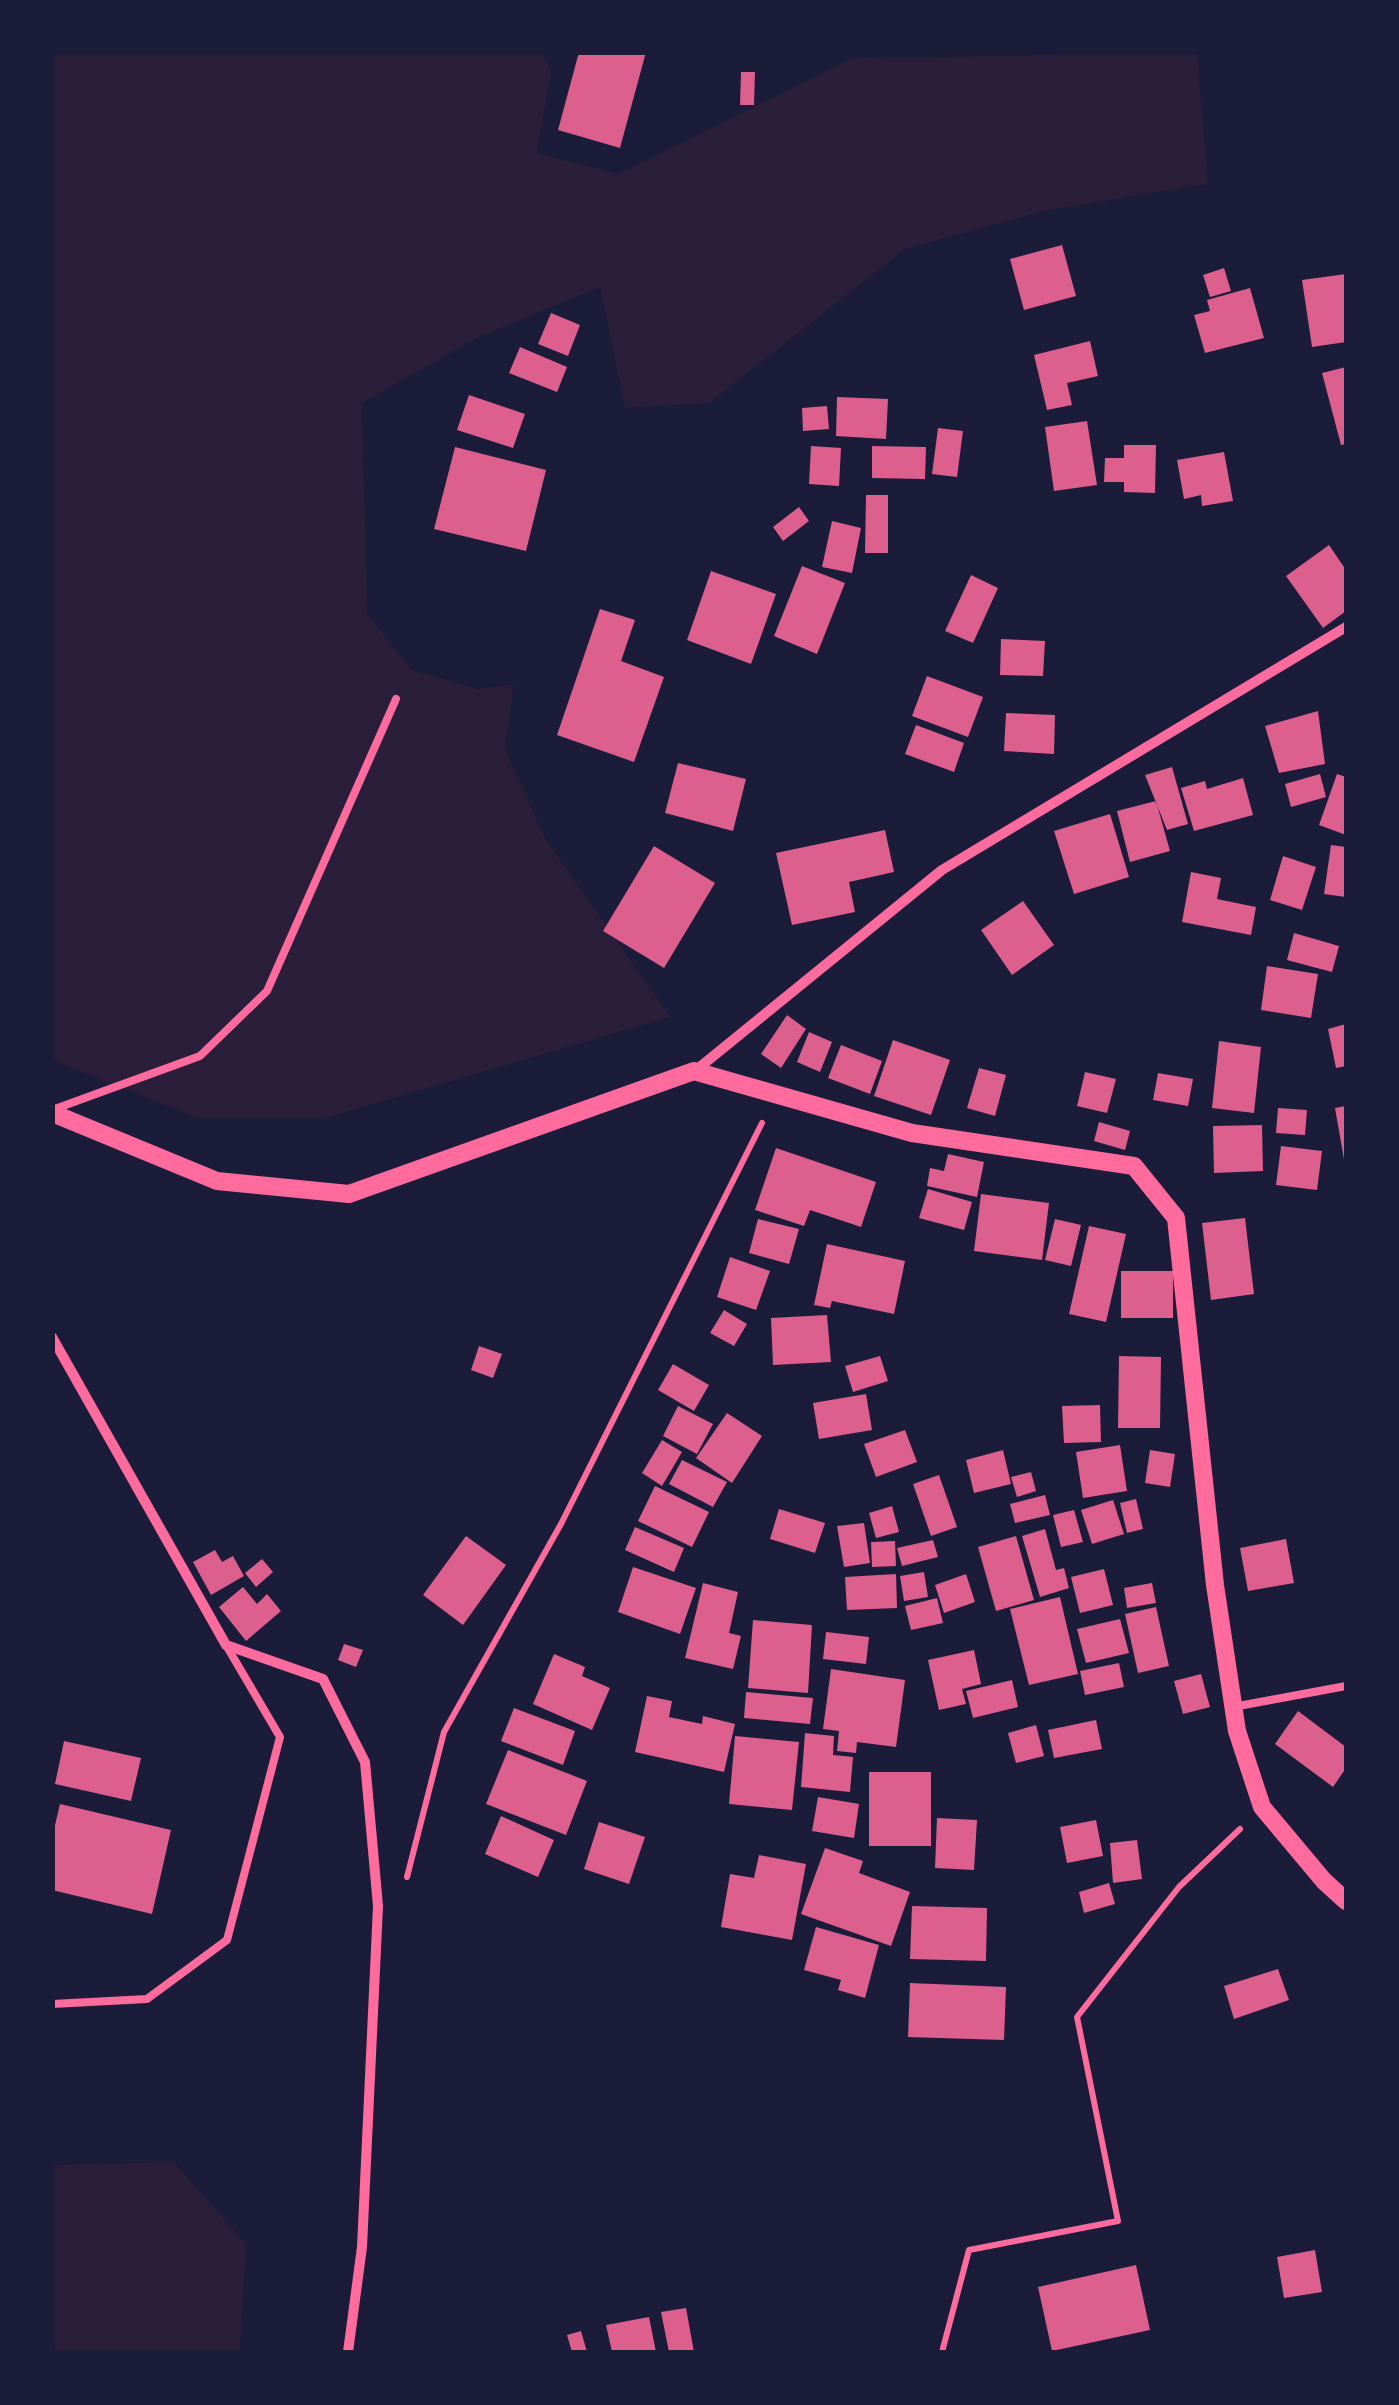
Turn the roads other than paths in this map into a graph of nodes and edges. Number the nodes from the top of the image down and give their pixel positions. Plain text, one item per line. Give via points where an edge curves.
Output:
1 (1346, 627) edge
2 (396, 699) dead end
3 (694, 1071) junction
4 (52, 1112) edge
5 (52, 1337) edge
6 (226, 1645) junction
7 (1346, 1686) edge
8 (1233, 1707) junction
9 (1346, 1901) edge
10 (52, 2004) edge
11 (348, 2352) edge

1 - 3 street via 942,870
2 - 4 lane via 267,992 200,1056
3 - 4 street via 350,1194 217,1181
3 - 8 street via 912,1133 1134,1166 1176,1218
5 - 6 street
6 - 10 lane via 280,1737 228,1940 148,1999
6 - 11 street via 323,1678 365,1762 378,1906 362,2248
7 - 8 lane
8 - 9 street via 1262,1807

